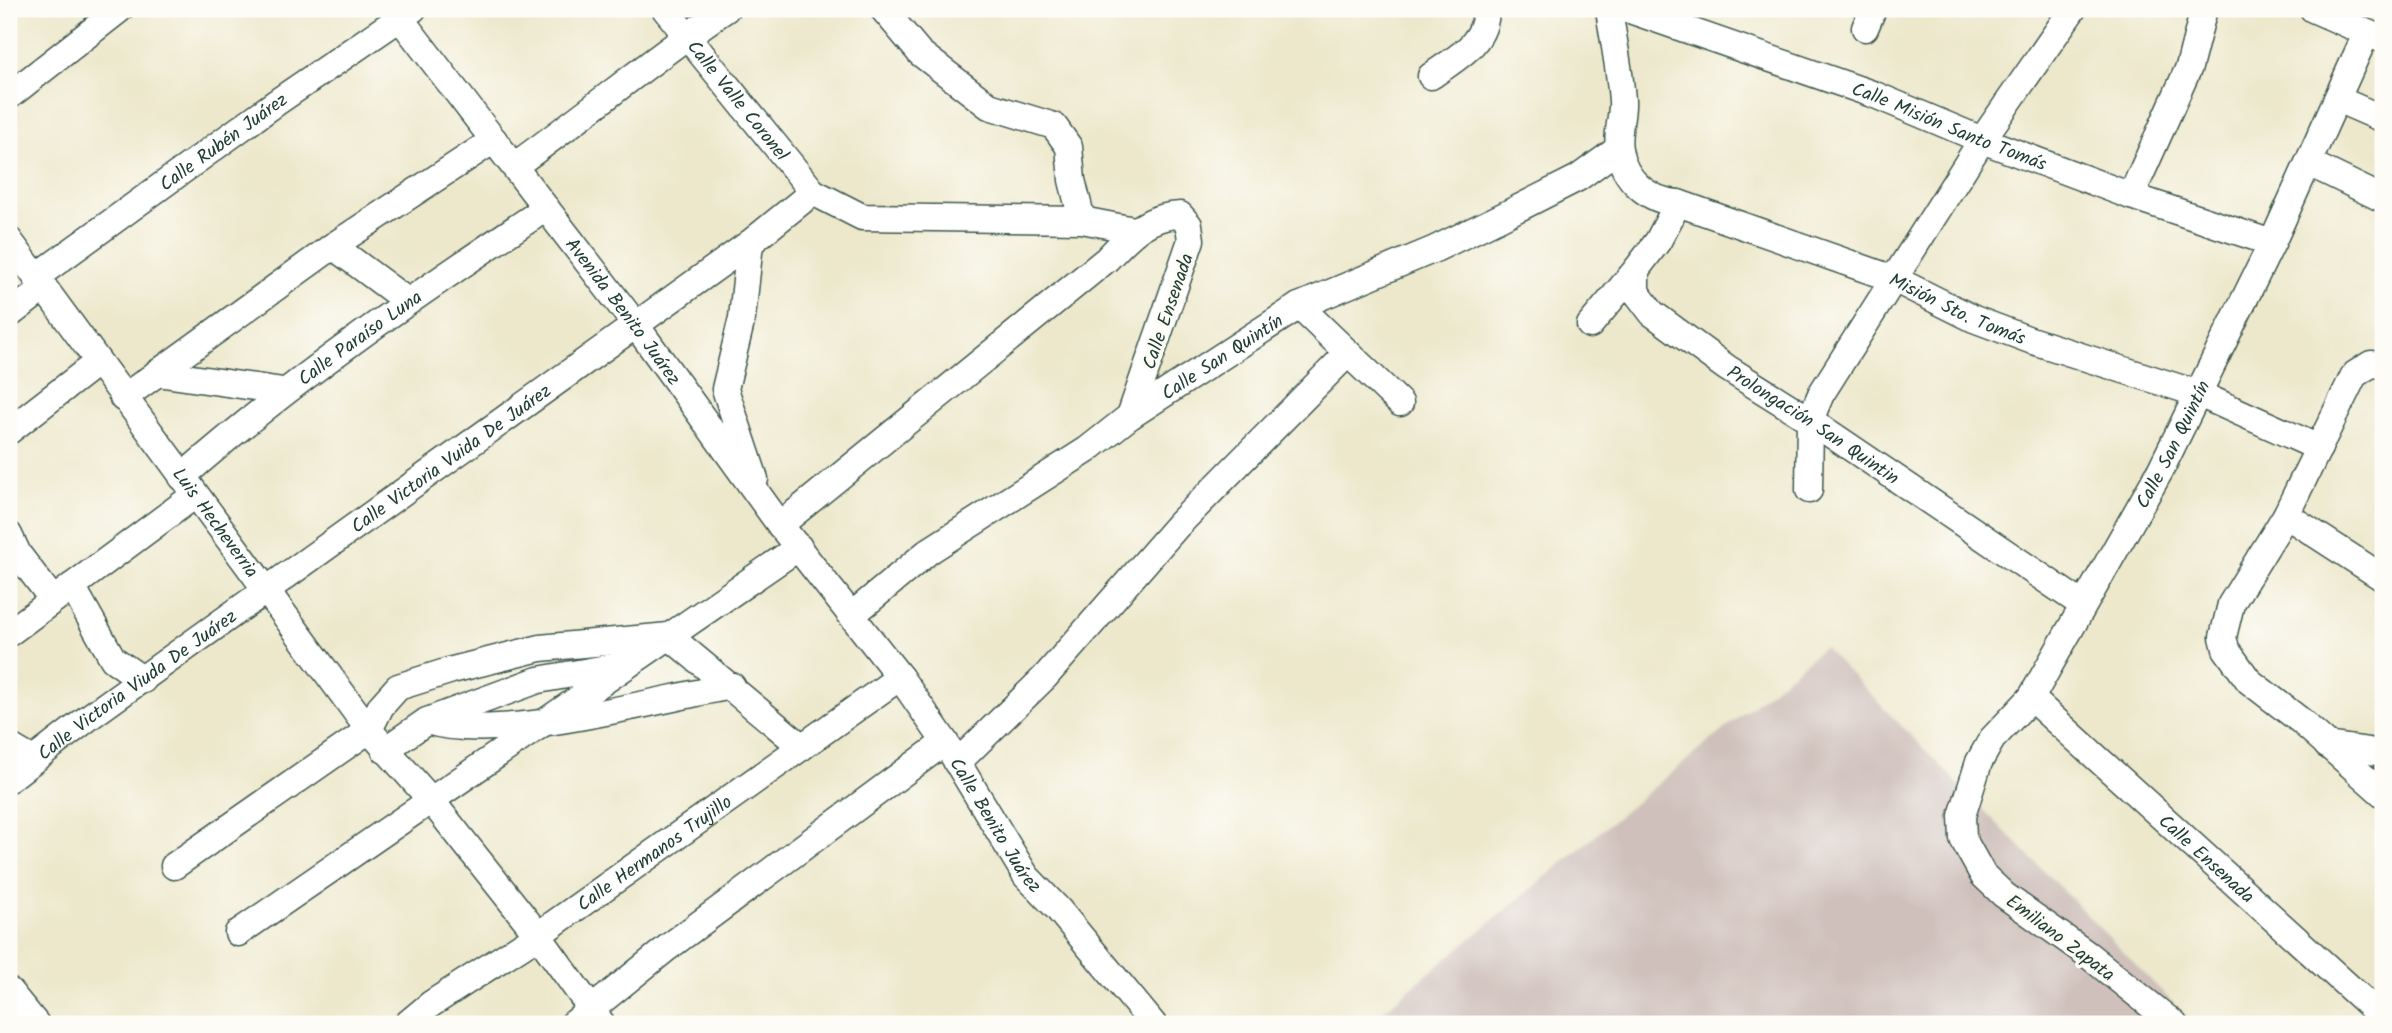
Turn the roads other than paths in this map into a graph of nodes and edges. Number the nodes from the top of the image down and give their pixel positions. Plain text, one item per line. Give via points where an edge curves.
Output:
1 (665, 9) edge
2 (726, 9) edge
3 (883, 9) edge
4 (1486, 9) edge
5 (1609, 9) edge
6 (1628, 9) edge
7 (2073, 9) edge
8 (2204, 9) edge
9 (2312, 9) edge
10 (114, 11) edge
11 (402, 12) edge
12 (687, 36) junction
13 (2375, 37) edge
14 (1431, 76) dead end
15 (9, 96) edge
16 (2337, 99) junction
17 (2383, 119) edge
18 (494, 140) junction
19 (1982, 140) junction
20 (1618, 149) junction
21 (2309, 163) junction
22 (514, 166) junction
23 (813, 192) junction
24 (2131, 196) junction
25 (2383, 199) edge
26 (1678, 203) junction
27 (546, 208) junction
28 (1082, 220) junction
29 (1134, 230) junction
30 (9, 240) edge
31 (750, 243) junction
32 (2272, 243) junction
33 (333, 246) junction
34 (1636, 270) junction
35 (1894, 279) junction
36 (40, 283) junction
37 (407, 301) junction
38 (1299, 306) junction
39 (9, 316) edge
40 (635, 324) junction
41 (1590, 325) dead end
42 (1348, 353) junction
43 (98, 362) junction
44 (2377, 365) edge
45 (157, 373) junction
46 (283, 391) junction
47 (2199, 394) junction
48 (123, 397) junction
49 (1400, 403) dead end
50 (1130, 416) junction
51 (1810, 420) junction
52 (9, 431) edge
53 (2319, 448) junction
54 (189, 486) junction
55 (1809, 490) dead end
56 (764, 504) junction
57 (2286, 515) junction
58 (780, 526) junction
59 (9, 535) edge
60 (799, 547) junction
61 (2383, 578) edge
62 (267, 592) junction
63 (62, 593) junction
64 (2083, 605) junction
65 (852, 615) junction
66 (9, 633) edge
67 (669, 636) junction
68 (628, 664) junction
69 (900, 677) junction
70 (143, 680) junction
71 (732, 686) junction
72 (2031, 698) junction
73 (427, 721) junction
74 (544, 722) junction
75 (377, 740) junction
76 (2327, 745) junction
77 (9, 746) edge
78 (802, 747) junction
79 (951, 752) junction
80 (2383, 752) edge
81 (33, 760) junction
82 (9, 779) edge
83 (2383, 794) edge
84 (430, 799) junction
85 (1963, 839) joint
86 (174, 866) dead end
87 (238, 933) dead end
88 (538, 935) junction
89 (9, 991) edge
90 (2383, 1018) edge
91 (589, 1020) edge
92 (36, 1024) edge
93 (407, 1024) edge
94 (1153, 1024) edge
95 (2174, 1024) edge

1 - 12 street, Calle Valle Coronel
2 - 12 street
3 - 28 street via 920,53 989,106 1054,126 1069,146
4 - 14 street via 1486,25 1474,45
5 - 20 street via 1622,101
6 - 19 street, Calle Misión Santo Tomás via 1875,95
7 - 19 street
8 - 24 street via 2189,67
9 - 13 street
10 - 15 street
11 - 18 street, Avenida Benito Juárez
11 - 36 street, Calle Rubén Juárez
12 - 22 street
12 - 23 street, Calle Valle Coronel
13 - 16 street, Calle San Quintín
16 - 17 street
16 - 21 street, Calle San Quintín
18 - 22 street, Avenida Benito Juárez
18 - 33 street
19 - 24 street, Calle Misión Santo Tomás
19 - 35 street
20 - 26 street, Misión Sto. Tomás via 1640,190 1661,202
20 - 38 street, Calle San Quintín via 1578,178 1488,223
21 - 25 street
21 - 32 street, Calle San Quintín
22 - 27 street, Avenida Benito Juárez
23 - 28 street via 862,217
23 - 31 street, Calle Victoria Vuida De Juárez
24 - 32 street, Calle Misión Santo Tomás
26 - 34 street
26 - 35 street, Misión Sto. Tomás
27 - 37 street, Calle Paraíso Luna
27 - 40 street, Avenida Benito Juárez
28 - 29 street
29 - 50 street, Calle Ensenada via 1162,215 1180,215 1189,225 1191,240
29 - 58 street via 1107,259
30 - 36 street, Luis Hecheverria
31 - 40 street, Calle Victoria Vuida De Juárez
31 - 56 street via 742,318 726,389
32 - 47 street, Calle San Quintín
33 - 37 street
33 - 45 street
34 - 41 street
34 - 51 street, Prolongación San Quintin via 1636,292 1652,313
35 - 47 street, Misión Sto. Tomás via 1985,324
35 - 51 street via 1821,394
36 - 39 street, Calle Rubén Juárez
36 - 43 street, Luis Hecheverria
37 - 46 street, Calle Paraíso Luna
38 - 42 street
38 - 50 street, Calle San Quintín
40 - 56 street, Avenida Benito Juárez
40 - 62 street, Calle Victoria Vuida De Juárez
42 - 49 street
42 - 79 street via 1178,525 1045,677
43 - 48 street, Luis Hecheverria
43 - 52 street
44 - 53 street via 2354,375
45 - 46 street
45 - 48 street
46 - 54 street, Calle Paraíso Luna
47 - 53 street, Misión Sto. Tomás
47 - 64 street, Calle San Quintín
48 - 54 street, Luis Hecheverria
50 - 65 street, Calle San Quintín via 1087,450 929,551
51 - 55 street
51 - 64 street, Prolongación San Quintin
53 - 57 street
54 - 62 street, Luis Hecheverria
54 - 63 street, Calle Paraíso Luna
56 - 58 street, Avenida Benito Juárez
57 - 61 street
57 - 76 street via 2231,604 2223,637 2226,649 2249,681
58 - 60 street, Avenida Benito Juárez
59 - 63 street via 18,554
60 - 65 street, Avenida Benito Juárez
60 - 67 street
62 - 70 street, Calle Victoria Viuda De Juárez
62 - 75 street, Luis Hecheverria
63 - 66 street, Calle Paraíso Luna
63 - 70 street via 113,659
64 - 72 street, Calle San Quintín
65 - 69 street, Calle Benito Juárez
67 - 68 street
67 - 71 street
67 - 75 street via 540,648 398,687 381,706
68 - 73 street via 538,680
68 - 74 street
69 - 78 street, Calle Hermanos Trujillo
69 - 79 street, Calle Benito Juárez
70 - 81 street, Calle Victoria Viuda De Juárez
71 - 74 street
71 - 78 street
72 - 85 street, Calle San Quintín via 1992,739 1979,762 1962,816
72 - 90 street, Calle Ensenada
73 - 74 street via 448,728
73 - 75 street
74 - 84 street
75 - 84 street, Luis Hecheverria
75 - 86 street
76 - 80 street
76 - 83 street
77 - 81 street
78 - 88 street, Calle Hermanos Trujillo
79 - 91 street via 667,947
79 - 94 street, Calle Benito Juárez via 1026,876
81 - 82 street, Calle Victoria Viuda De Juárez
84 - 87 street
84 - 88 street, Luis Hecheverria
85 - 95 street, Emiliano Zapata via 1983,875 2004,895
88 - 91 street, Luis Hecheverria
88 - 93 street, Calle Hermanos Trujillo
89 - 92 street

